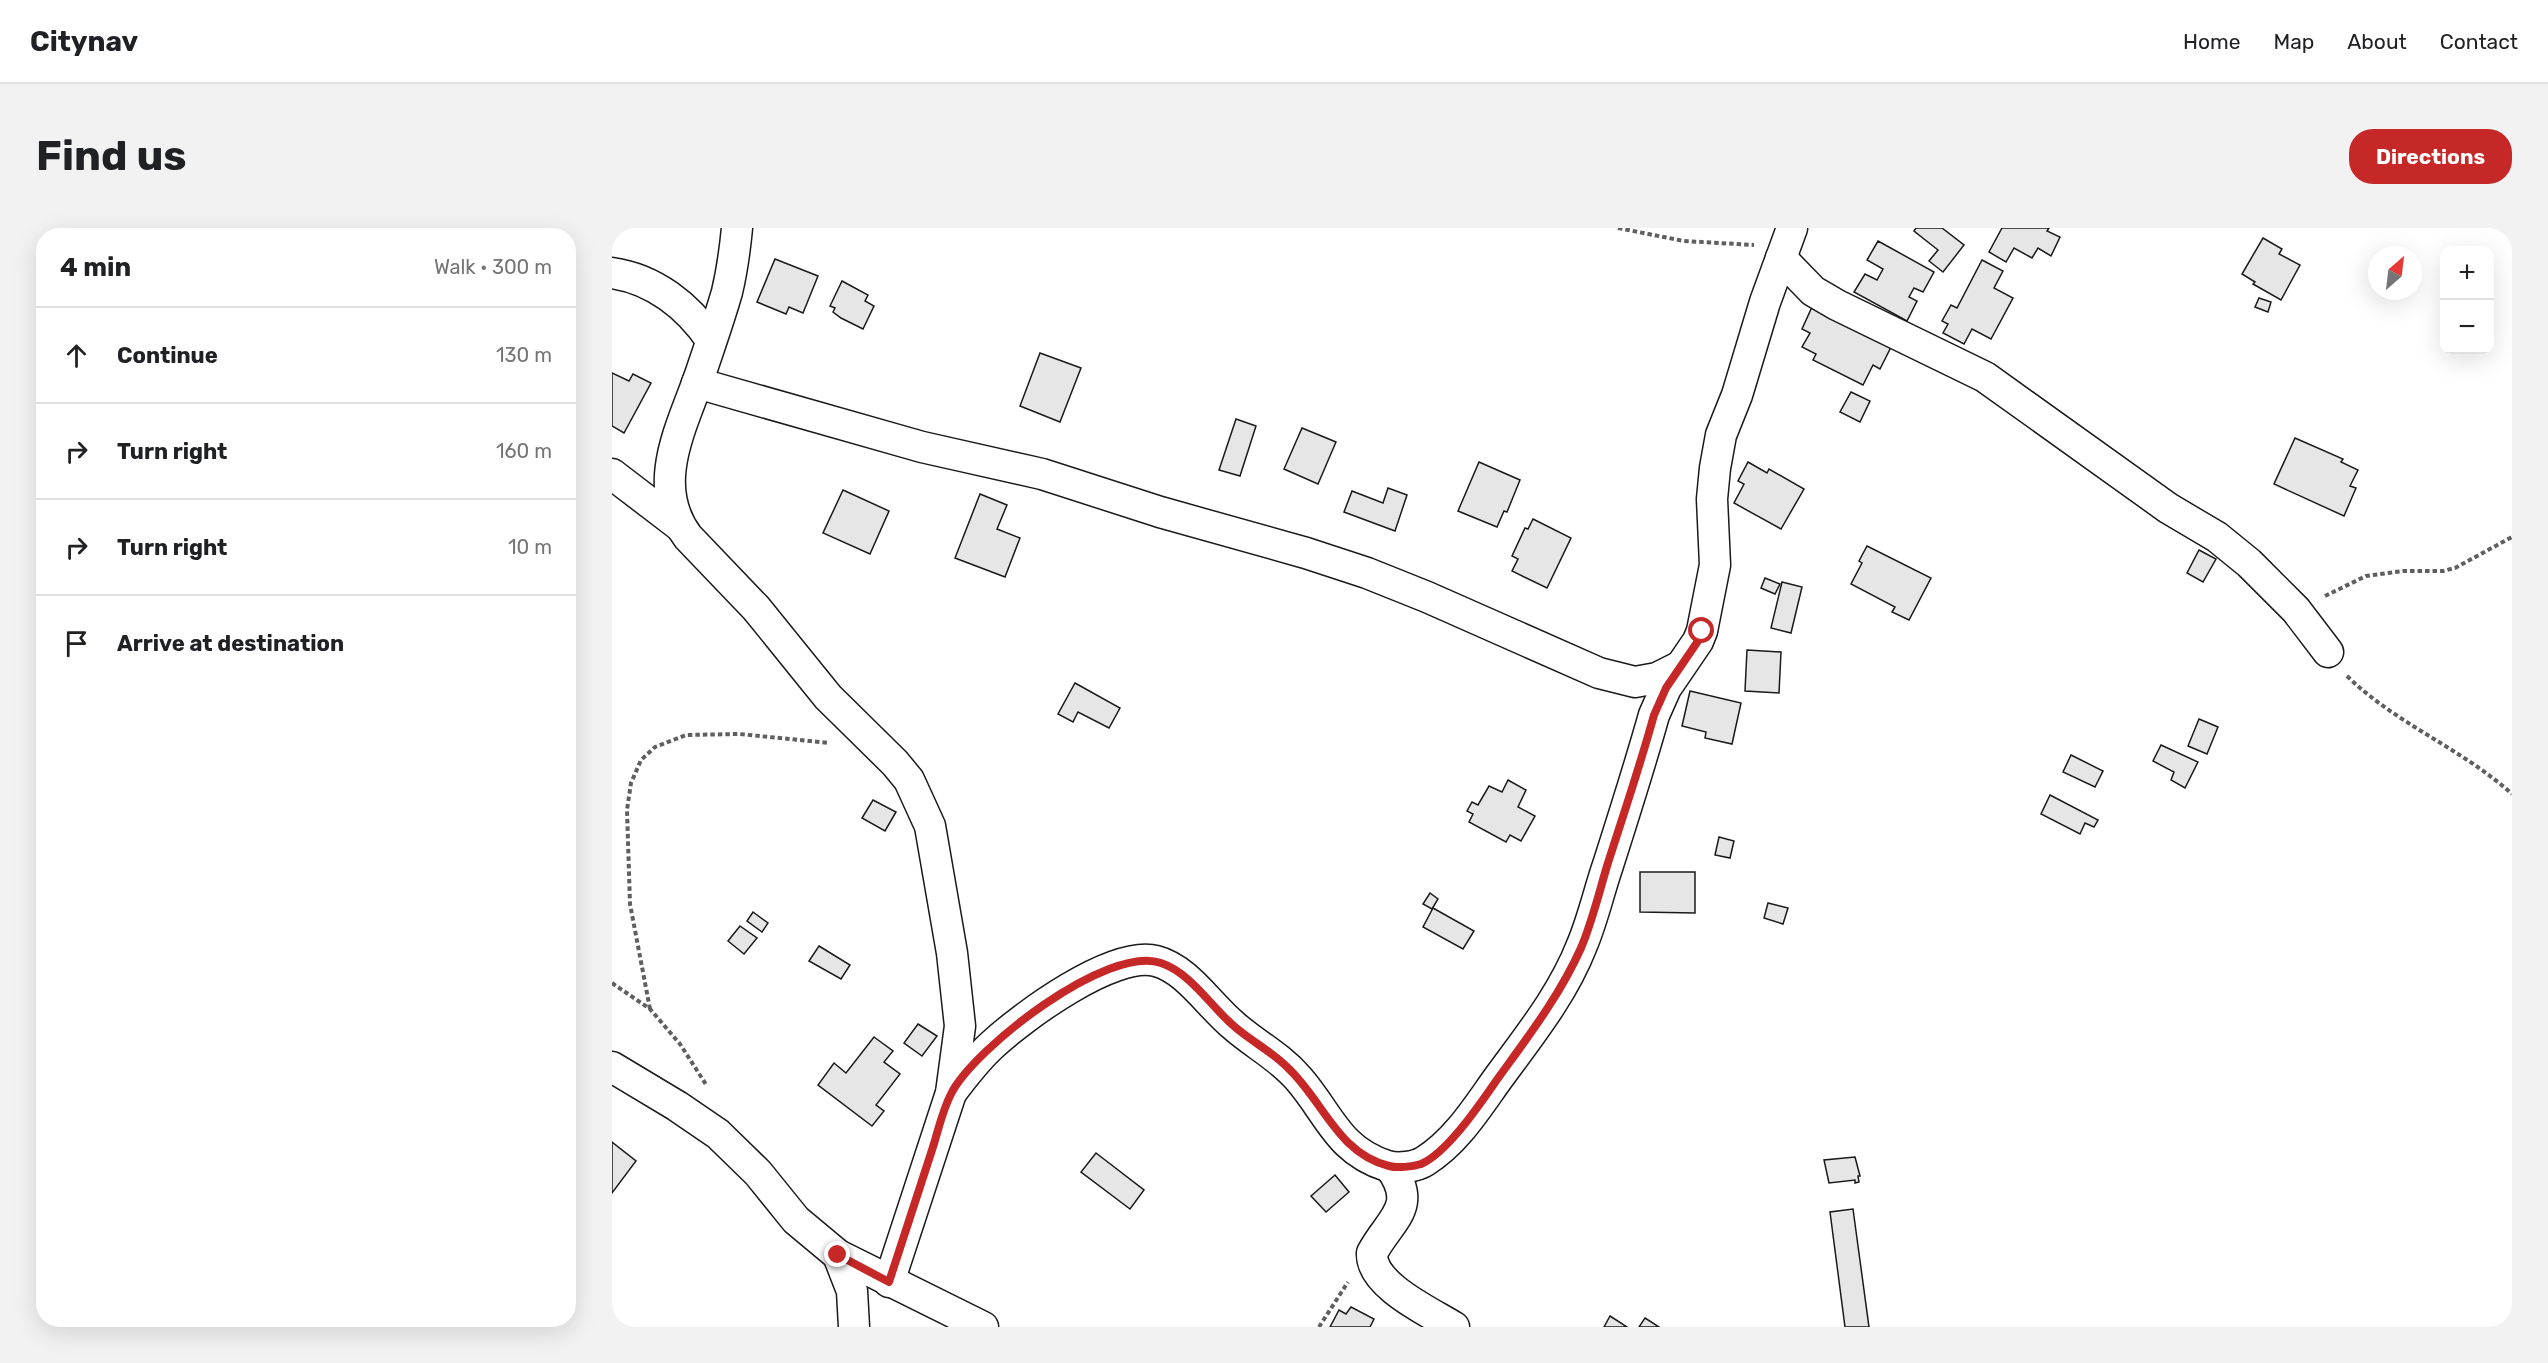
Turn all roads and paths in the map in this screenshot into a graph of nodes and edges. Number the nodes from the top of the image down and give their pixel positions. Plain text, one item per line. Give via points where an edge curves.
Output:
1 (738, 228) edge
2 (1618, 228) edge
3 (1786, 244) edge
4 (612, 273) edge
5 (711, 340) junction
6 (697, 383) junction
7 (612, 474) edge
8 (680, 525) junction
9 (2512, 537) edge
10 (2296, 610) junction
11 (2328, 652) joint
12 (1679, 667) junction
13 (881, 749) junction
14 (2512, 794) edge
15 (612, 983) edge
16 (650, 1009) junction
17 (612, 1066) edge
18 (707, 1087) dead end
19 (951, 1093) junction
20 (1390, 1167) junction
21 (838, 1255) junction
22 (1372, 1258) junction
23 (889, 1282) junction
24 (854, 1327) edge
25 (982, 1327) edge
26 (1318, 1327) edge
27 (1454, 1327) edge

1 - 5 street via 727,291
2 - 3 path via 1716,244
3 - 10 street via 1814,291 1995,383 2168,508 2217,537
3 - 12 street via 1721,435 1712,499 1715,565 1702,631
4 - 5 street via 649,284 669,296 696,318
5 - 6 street
6 - 8 street via 671,456 670,484
6 - 12 street via 888,438 1042,474 1160,513 1306,553 1427,597 1599,673 1635,682 1657,678
7 - 8 street
8 - 13 street via 756,608 828,697
9 - 10 path via 2455,568 2366,576
10 - 11 street
11 - 14 path via 2365,694 2463,757
12 - 20 street via 1654,715 1582,945 1564,982 1475,1112 1436,1154 1422,1163
13 - 16 path via 739,734 686,735 655,747 641,760 631,783 627,810 630,904
13 - 19 street via 909,780 930,826 960,1026
15 - 16 path
16 - 18 path via 680,1044
17 - 21 street via 718,1134 758,1173 796,1220
19 - 20 street via 991,1046 1075,985 1121,964 1158,961 1184,976 1233,1026 1286,1065 1350,1147
19 - 23 street
20 - 22 street via 1401,1187 1402,1208 1376,1245
21 - 23 street
21 - 24 street via 852,1291
22 - 26 path via 1352,1277
22 - 27 street via 1375,1269 1391,1288
23 - 25 street

